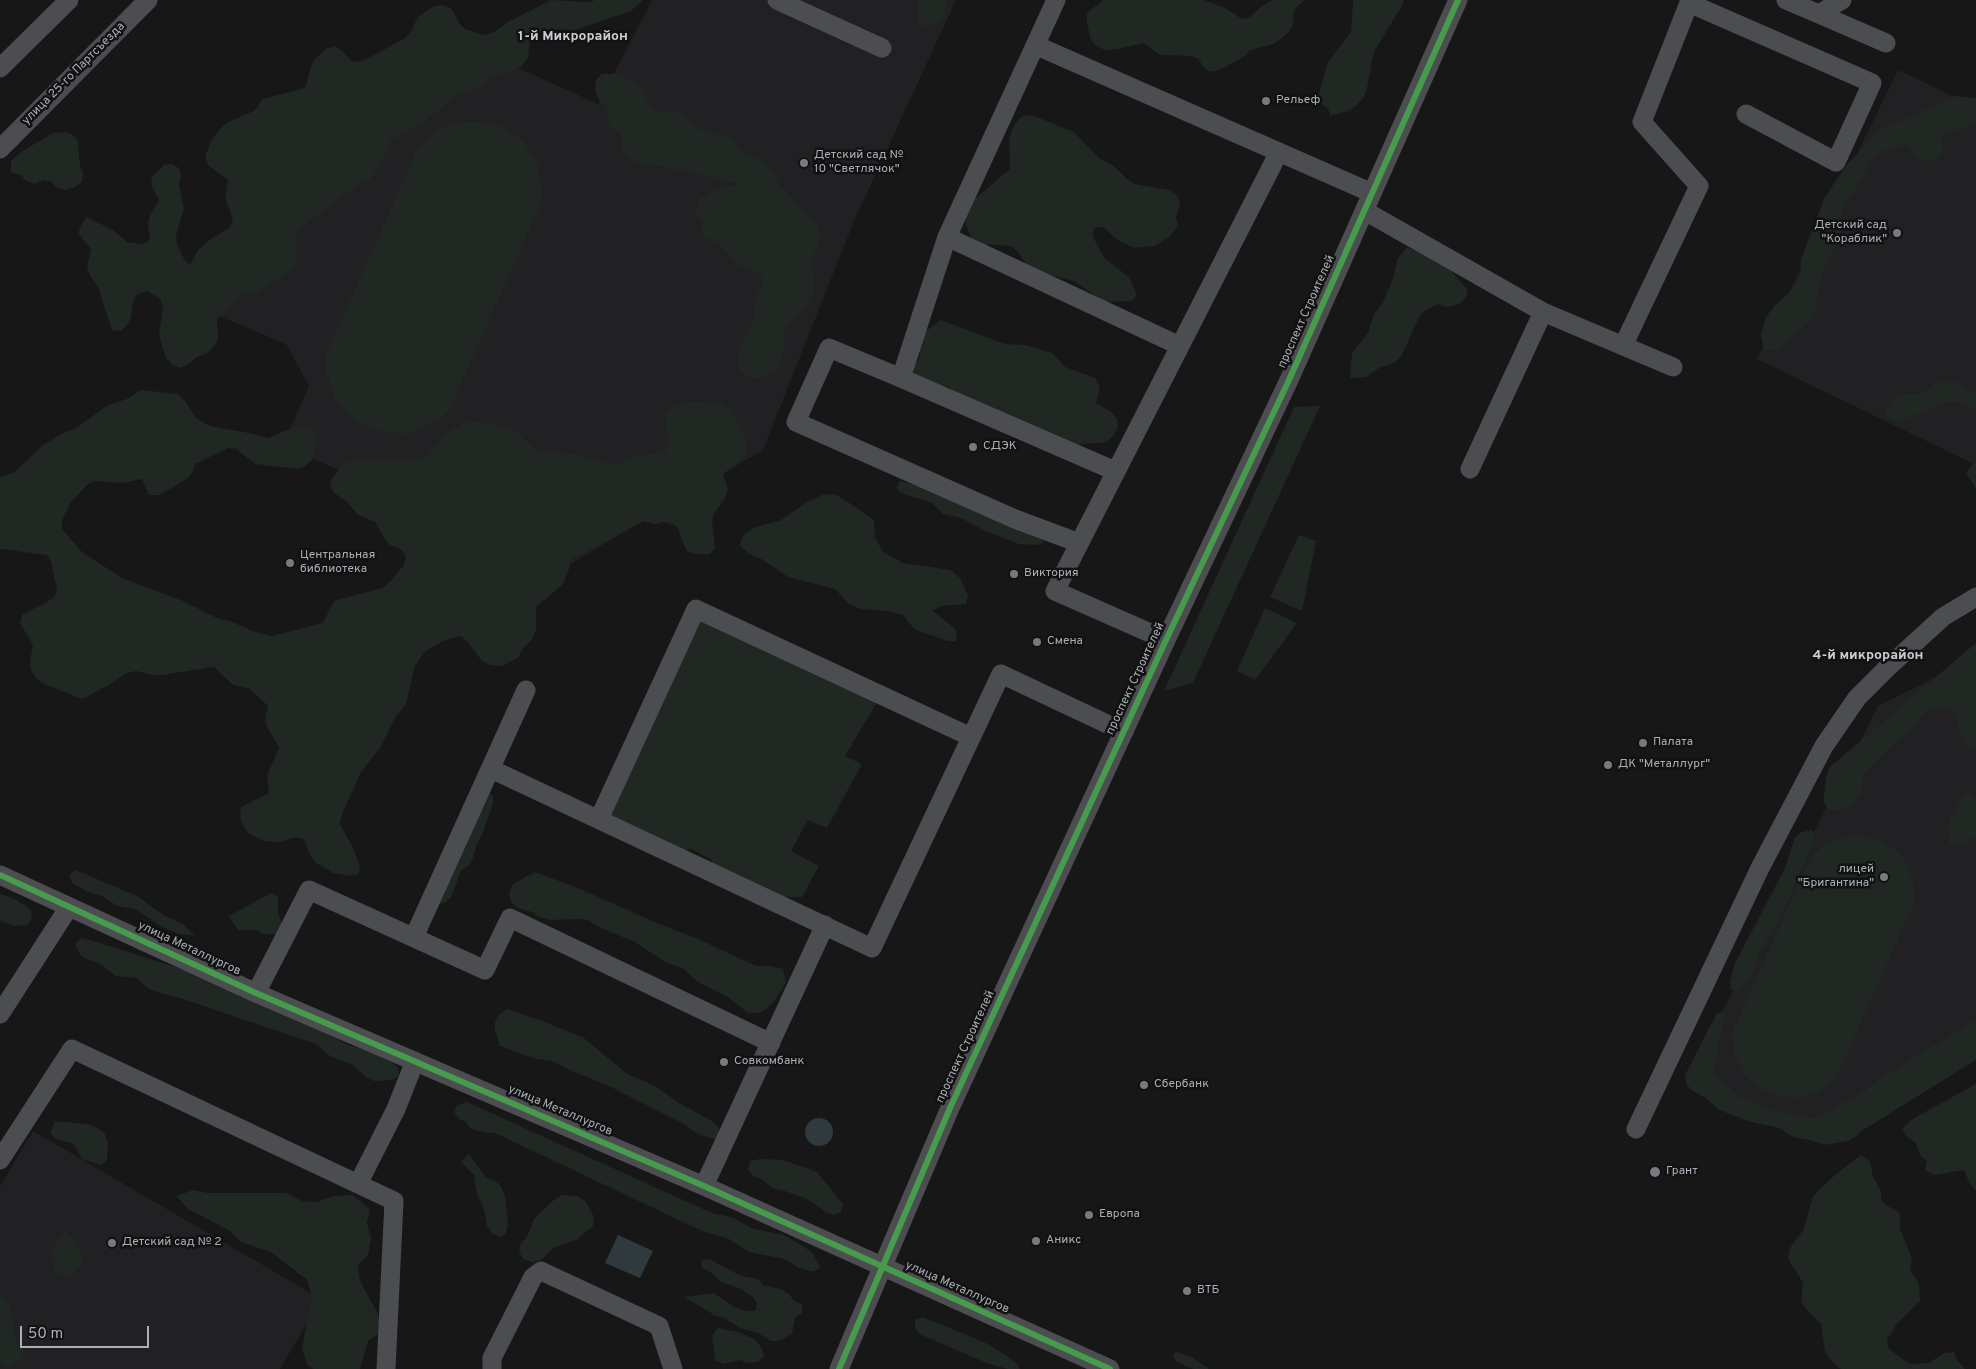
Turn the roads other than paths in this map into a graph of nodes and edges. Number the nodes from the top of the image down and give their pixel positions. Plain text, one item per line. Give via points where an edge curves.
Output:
1 (69, 0) edge
2 (148, 0) edge
3 (777, 0) edge
4 (1056, 0) edge
5 (1458, 0) edge
6 (1786, 0) edge
7 (1842, 0) edge
8 (1819, 14) junction
9 (1886, 43) dead end
10 (1035, 45) junction
11 (882, 48) dead end
12 (0, 68) edge
13 (1746, 114) dead end
14 (0, 149) edge
15 (1279, 152) junction
16 (1372, 193) junction
17 (1365, 211) junction
18 (947, 237) junction
19 (1542, 312) junction
20 (1180, 346) junction
21 (1623, 346) junction
22 (1673, 367) dead end
23 (901, 378) junction
24 (1470, 469) dead end
25 (1115, 472) junction
26 (1079, 543) junction
27 (1976, 598) edge
28 (1166, 640) junction
29 (526, 690) dead end
30 (1124, 732) junction
31 (971, 736) junction
32 (491, 769) junction
33 (600, 820) junction
34 (0, 875) edge
35 (70, 907) junction
36 (825, 925) junction
37 (414, 938) junction
38 (256, 993) junction
39 (0, 1014) edge
40 (771, 1043) junction
41 (415, 1061) junction
42 (1636, 1129) dead end
43 (0, 1160) edge
44 (358, 1184) junction
45 (704, 1186) junction
46 (882, 1267) junction
47 (386, 1369) edge
48 (492, 1369) edge
49 (672, 1369) edge
50 (839, 1369) edge
51 (1110, 1369) edge

1 - 12 street
2 - 14 street, улица 25-го Партсъезда
3 - 11 street
4 - 10 street
5 - 16 street, проспект Строителей
6 - 8 street
7 - 8 street
8 - 9 street
10 - 15 street
10 - 18 street
13 - 21 street via 1836,162 1872,83 1689,3 1642,122 1699,186
15 - 16 street
15 - 20 street
16 - 17 street, проспект Строителей
17 - 19 street
17 - 28 street, проспект Строителей
18 - 20 street
18 - 23 street
19 - 21 street
19 - 24 street
20 - 25 street
21 - 22 street
23 - 25 street
23 - 26 street via 829,348 796,422
25 - 26 street
26 - 28 street via 1055,591
27 - 42 street via 1943,617 1886,669 1857,698 1824,746 1760,868
28 - 30 street, проспект Строителей
29 - 32 street
30 - 31 street via 1001,674
30 - 46 street, проспект Строителей via 950,1108
31 - 33 street via 696,609
31 - 36 street via 872,948
32 - 33 street
32 - 37 street
33 - 36 street
34 - 35 street, улица Металлургов
35 - 38 street, улица Металлургов
35 - 39 street
36 - 40 street
37 - 38 street via 309,890
37 - 40 street via 485,970 510,918
38 - 41 street, улица Металлургов
40 - 45 street
41 - 44 street via 396,1109
41 - 45 street, улица Металлургов
43 - 44 street via 72,1049
44 - 47 street via 394,1201
45 - 46 street, улица Металлургов
46 - 50 street, проспект Строителей
46 - 51 street, улица Металлургов
48 - 49 street via 492,1358 533,1277 541,1271 659,1326

